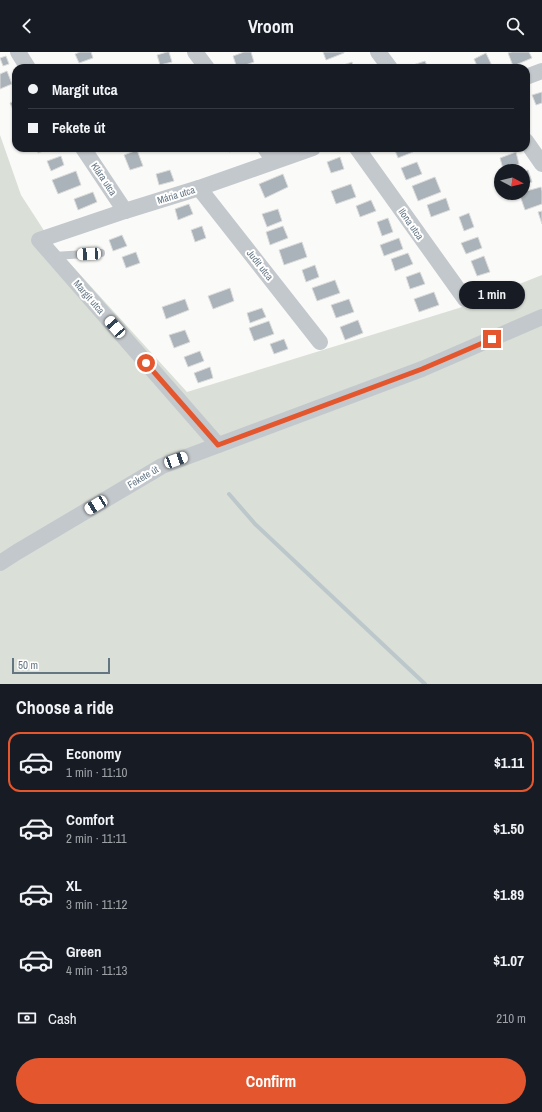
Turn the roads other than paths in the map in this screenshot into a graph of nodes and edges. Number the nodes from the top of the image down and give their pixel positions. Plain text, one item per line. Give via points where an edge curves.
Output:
1 (18, 52) edge
2 (195, 52) edge
3 (378, 52) edge
4 (26, 64) edge
5 (204, 64) edge
6 (387, 64) edge
7 (542, 71) edge
8 (530, 76) edge
9 (530, 147) edge
10 (85, 152) edge
11 (268, 152) edge
12 (301, 152) edge
13 (361, 152) edge
14 (274, 161) junction
15 (542, 164) edge
16 (199, 188) junction
17 (125, 211) junction
18 (39, 240) joint
19 (101, 253) dead end
20 (53, 256) junction
21 (465, 299) dead end
22 (542, 317) edge
23 (320, 342) dead end
24 (218, 445) junction
25 (0, 563) edge

1 - 4 street
2 - 5 street
3 - 6 street
7 - 8 street
9 - 15 street
10 - 17 street, Klára utca
11 - 14 street
12 - 14 street, Mária utca
13 - 21 street, Ilona utca
14 - 16 street, Mária utca
16 - 17 street, Mária utca
16 - 23 street, Judit utca
17 - 18 street, Mária utca
18 - 20 street, Margit utca
19 - 20 lane
20 - 24 street, Margit utca
22 - 24 street, Fekete út via 422,369
24 - 25 street, Fekete út via 162,466

